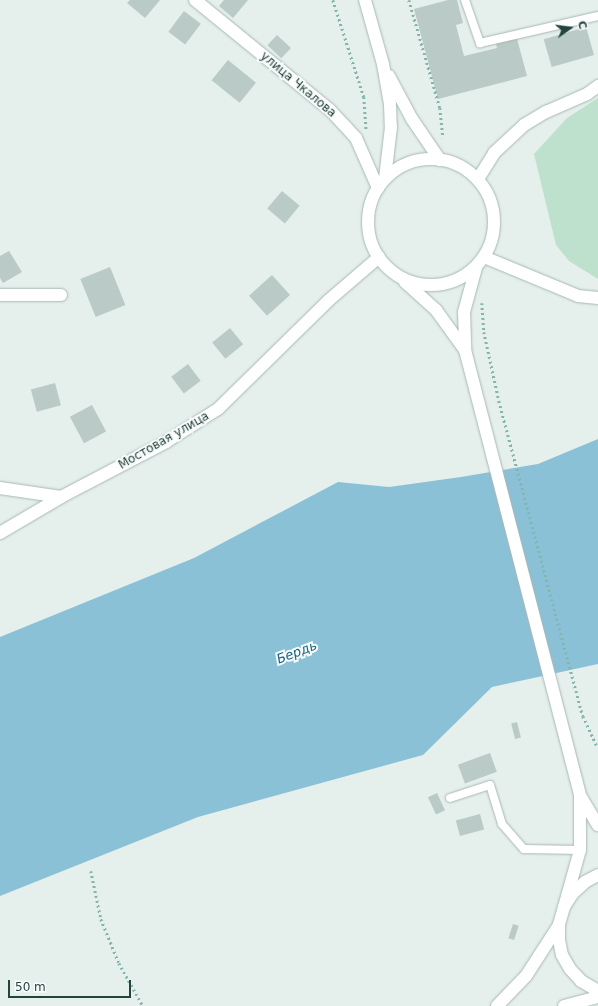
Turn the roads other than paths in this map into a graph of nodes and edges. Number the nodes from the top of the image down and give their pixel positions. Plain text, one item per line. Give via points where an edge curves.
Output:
1 (195, 0) edge
2 (364, 0) edge
3 (465, 0) edge
4 (598, 16) edge
5 (383, 64) junction
6 (598, 86) edge
7 (443, 160) junction
8 (478, 179) junction
9 (382, 183) junction
10 (379, 257) junction
11 (484, 258) junction
12 (476, 268) junction
13 (396, 275) junction
14 (0, 295) edge
15 (62, 295) dead end
16 (598, 298) edge
17 (465, 350) junction
18 (0, 488) edge
19 (61, 497) junction
20 (0, 533) edge
21 (580, 796) junction
22 (450, 798) dead end
23 (598, 825) edge
24 (580, 850) junction
25 (598, 875) edge
26 (564, 907) junction
27 (559, 924) junction
28 (598, 991) edge
29 (598, 997) edge
30 (497, 1006) edge
31 (564, 1006) edge

1 - 9 main road, улица Чкалова via 330,110 356,138
2 - 5 main road
3 - 4 lane via 480,43
5 - 7 main road via 412,119
5 - 9 main road via 392,127
6 - 8 main road via 524,125 494,153
7 - 8 main road via 463,167
7 - 9 main road via 427,159 409,163
8 - 11 main road via 489,195 495,220 492,240
9 - 10 main road via 371,202 368,219 369,235
10 - 13 main road
10 - 19 main road, Мостовая улица via 329,300 218,409 166,442
11 - 12 main road
11 - 16 main road via 578,296
12 - 13 main road via 447,283 430,286
12 - 17 main road via 464,312
13 - 17 main road via 436,310
14 - 15 main road
17 - 21 main road
18 - 19 main road
19 - 20 main road, Мостовая улица
21 - 23 main road
21 - 24 main road
22 - 24 lane via 490,785 502,824 524,849
24 - 26 main road
25 - 26 main road via 573,893
26 - 27 main road
27 - 28 main road via 562,955 570,969 581,981
27 - 30 main road via 526,976
29 - 31 main road

